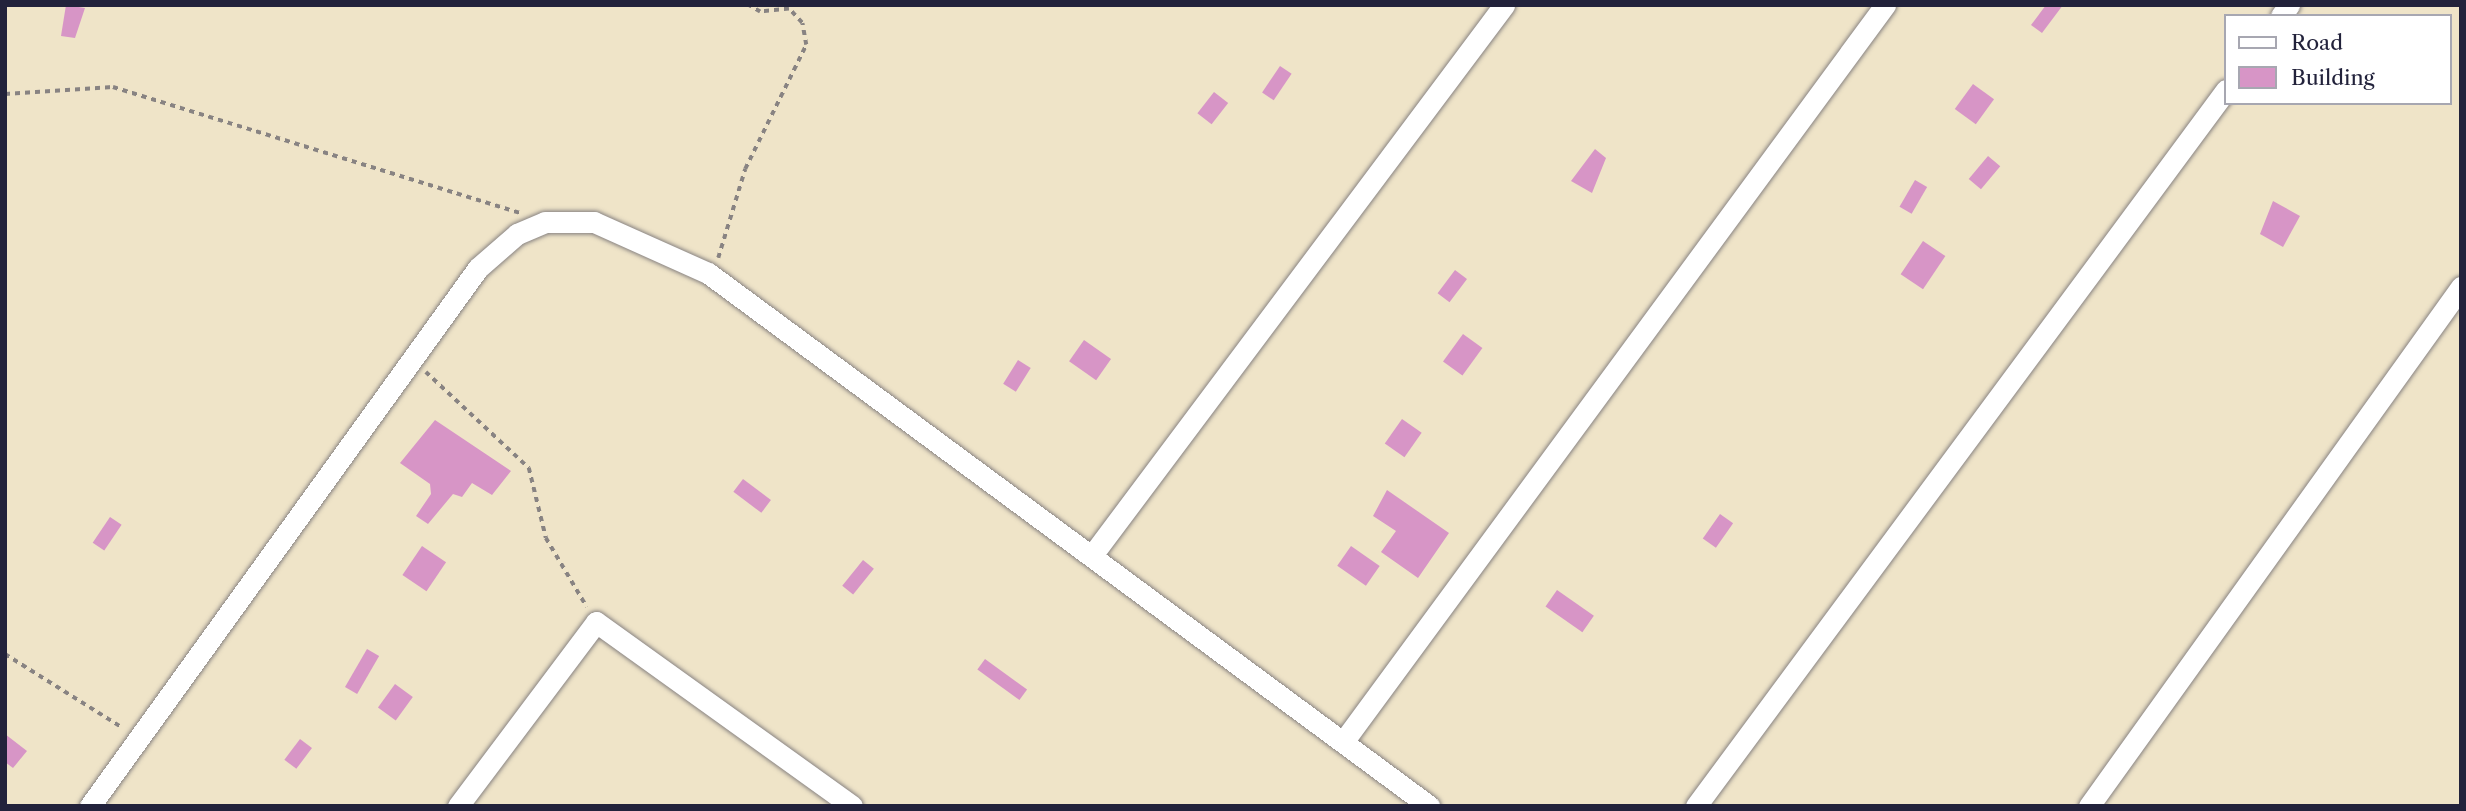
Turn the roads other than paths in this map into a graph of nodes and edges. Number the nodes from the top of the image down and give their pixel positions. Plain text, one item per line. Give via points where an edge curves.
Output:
1 (1885, 5) edge
2 (1494, 9) edge
3 (2224, 93) edge
4 (2461, 287) edge
5 (1093, 554) junction
6 (1343, 742) junction
7 (90, 806) edge
8 (458, 806) edge
9 (852, 806) edge
10 (1430, 806) edge
11 (1696, 806) edge
12 (2089, 806) edge

1 - 6 street
2 - 5 street
3 - 11 street
4 - 12 street
5 - 6 street
5 - 7 street via 708,273 594,222 545,222 517,234 478,268
6 - 10 street
8 - 9 street via 596,622

